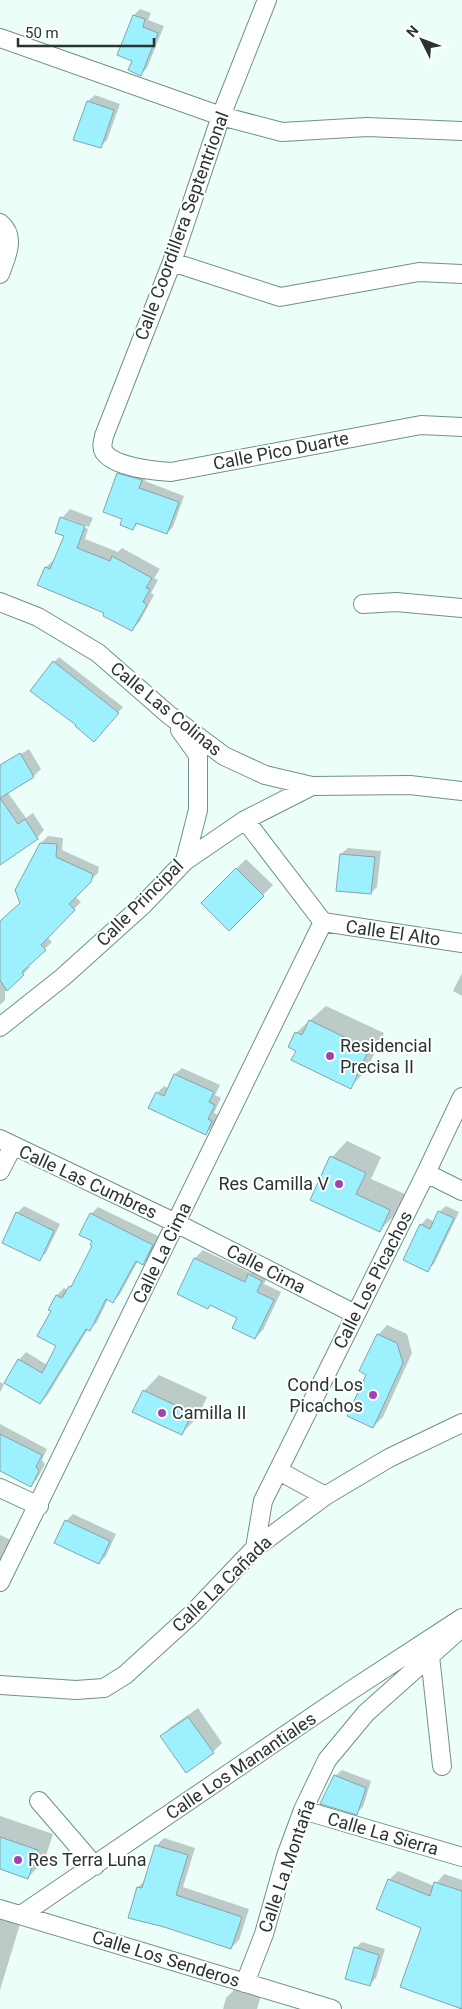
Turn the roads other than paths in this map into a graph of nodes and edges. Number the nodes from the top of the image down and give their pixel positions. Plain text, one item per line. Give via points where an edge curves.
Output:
1 (267, 0) edge
2 (0, 38) edge
3 (221, 116) junction
4 (462, 131) edge
5 (0, 223) edge
6 (172, 262) junction
7 (0, 274) edge
8 (462, 274) edge
9 (462, 426) edge
10 (104, 452) joint
11 (0, 602) edge
12 (363, 604) dead end
13 (462, 608) edge
14 (169, 716) junction
15 (312, 786) junction
16 (462, 791) edge
17 (245, 820) junction
18 (185, 861) junction
19 (323, 922) junction
20 (462, 943) edge
21 (0, 1027) edge
22 (462, 1097) edge
23 (6, 1143) edge
24 (0, 1171) edge
25 (426, 1173) junction
26 (462, 1191) edge
27 (176, 1223) junction
28 (355, 1314) junction
29 (462, 1423) edge
30 (279, 1471) junction
31 (0, 1488) edge
32 (326, 1496) junction
33 (39, 1506) junction
34 (255, 1548) junction
35 (0, 1582) edge
36 (462, 1618) edge
37 (462, 1628) edge
38 (430, 1656) junction
39 (0, 1684) edge
40 (442, 1766) dead end
41 (40, 1801) dead end
42 (303, 1810) junction
43 (462, 1857) edge
44 (95, 1866) junction
45 (0, 1909) edge
46 (21, 1916) junction
47 (245, 1983) junction
48 (332, 2009) edge

1 - 3 street, Calle Coordillera Septentrional
2 - 3 street
3 - 4 street via 282,132 367,127
3 - 6 street, Calle Coordillera Septentrional
5 - 7 street via 7,230 10,245
6 - 8 street via 280,298 419,272
6 - 10 street, Calle Coordillera Septentrional via 104,436
9 - 10 street, Calle Pico Duarte via 421,424 171,472 128,465
11 - 14 street, Calle Las Colinas via 38,617 98,653
12 - 13 street via 396,602
14 - 15 street, Calle Las Colinas via 224,756 265,775
14 - 18 street, Calle Principal via 198,755 198,810
15 - 16 street, Calle Las Colinas via 410,786
15 - 17 street
17 - 18 street
17 - 19 street
18 - 21 street, Calle Principal via 143,905
19 - 20 street, Calle El Alto
19 - 27 street, Calle La Cima
22 - 25 street, Calle Los Picachos
23 - 24 street
23 - 27 street, Calle Las Cumbres
25 - 26 street
25 - 28 street, Calle Los Picachos
27 - 28 street, Calle Cima
27 - 33 street, Calle La Cima
28 - 30 street, Calle Los Picachos
29 - 32 street, Calle La Cañada via 389,1458
30 - 32 street
30 - 34 street, Calle Los Picachos via 264,1501
31 - 33 street
32 - 34 street, Calle La Cañada
33 - 35 street, Calle La Cima
34 - 39 street, Calle La Cañada via 192,1614 125,1675 104,1688 76,1690
36 - 44 street, Calle Los Manantiales
37 - 38 street, Calle La Montaña
38 - 40 street
38 - 42 street, Calle La Montaña via 366,1713 327,1760
41 - 44 street
42 - 43 street, Calle La Sierra
42 - 47 street, Calle La Montaña
44 - 46 street, Calle Los Manantiales
45 - 46 street, Calle Los Senderos
46 - 47 street, Calle Los Senderos
47 - 48 street, Calle Los Senderos

